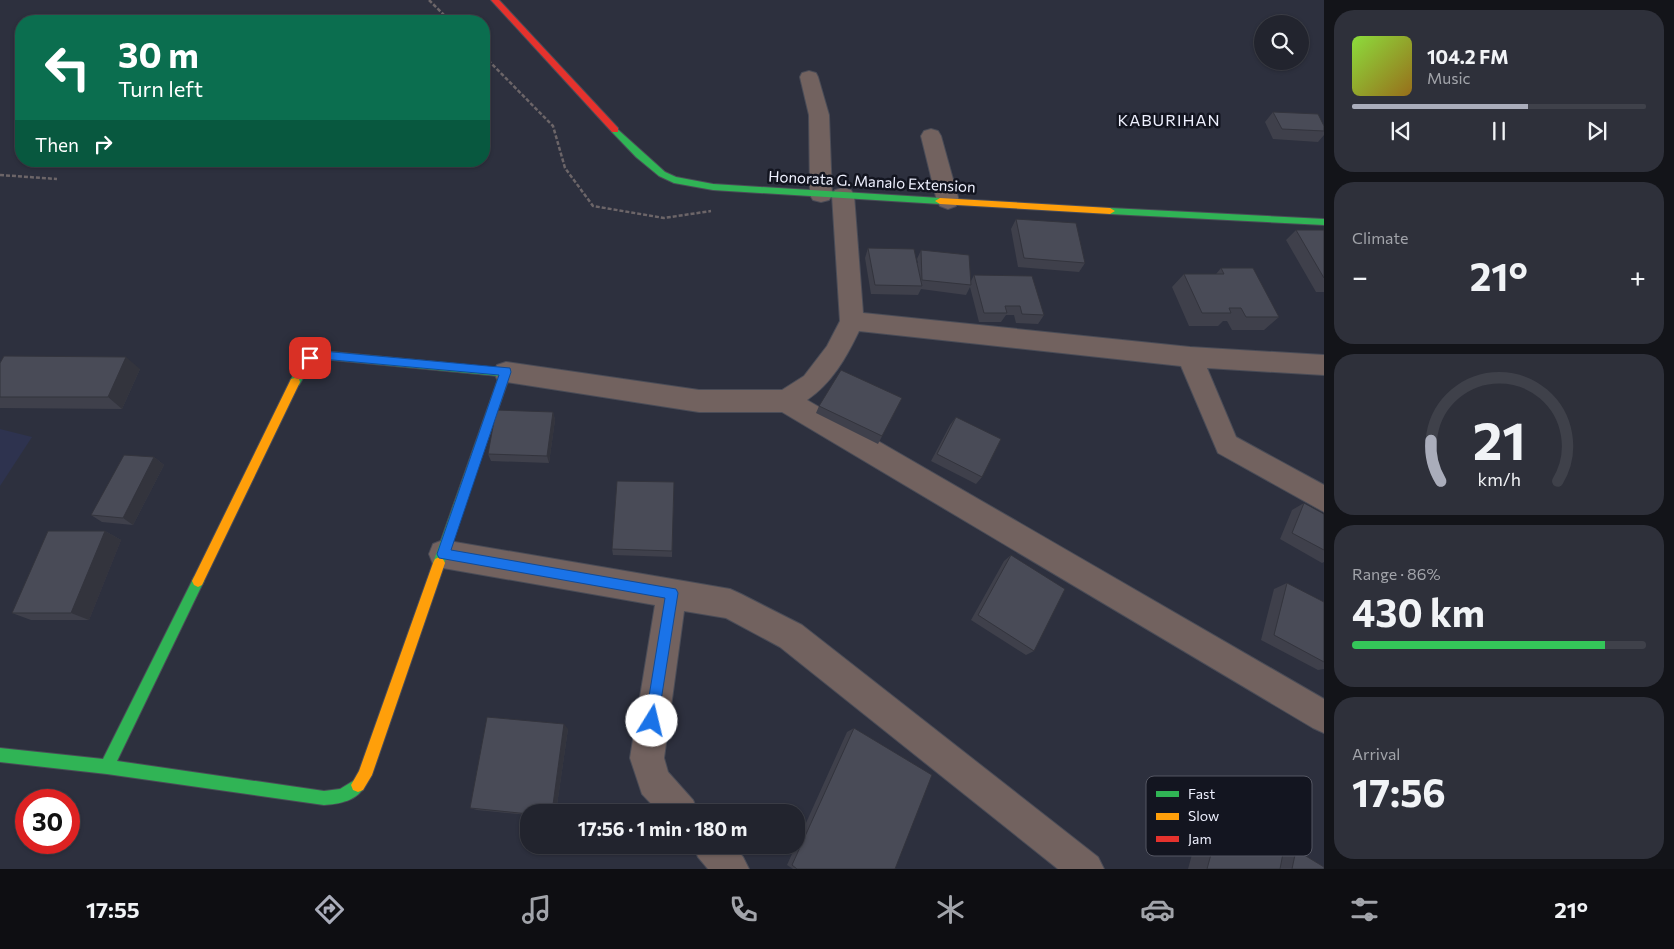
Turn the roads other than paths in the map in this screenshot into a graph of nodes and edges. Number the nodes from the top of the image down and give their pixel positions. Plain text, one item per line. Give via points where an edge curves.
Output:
1 (496, 0) edge
2 (809, 77) dead end
3 (931, 136) dead end
4 (832, 195) junction
5 (948, 200) junction
6 (1324, 222) edge
7 (852, 321) junction
8 (1190, 357) junction
9 (1324, 366) edge
10 (506, 372) junction
11 (786, 401) junction
12 (1324, 499) edge
13 (443, 554) junction
14 (672, 593) junction
15 (1324, 717) edge
16 (0, 755) edge
17 (107, 767) junction
18 (674, 804) edge
19 (718, 854) edge
20 (731, 869) edge
21 (1086, 869) edge

1 - 4 street, Honorata G. Manalo Extension via 546,58 656,170 690,184
2 - 4 street via 819,115
3 - 5 street
4 - 5 street, Honorata G. Manalo Extension
4 - 7 street
5 - 6 street, Honorata G. Manalo Extension
7 - 8 street
7 - 11 street via 836,353 813,383
8 - 9 street
8 - 12 street via 1227,445
10 - 11 street via 699,402
10 - 13 street
10 - 17 street via 322,355 310,358 303,365
11 - 15 street
13 - 14 street
13 - 17 street via 366,775 357,789 344,797 324,798
14 - 18 street via 647,758 654,782
14 - 21 street via 730,604 791,636
16 - 17 street
19 - 20 street

